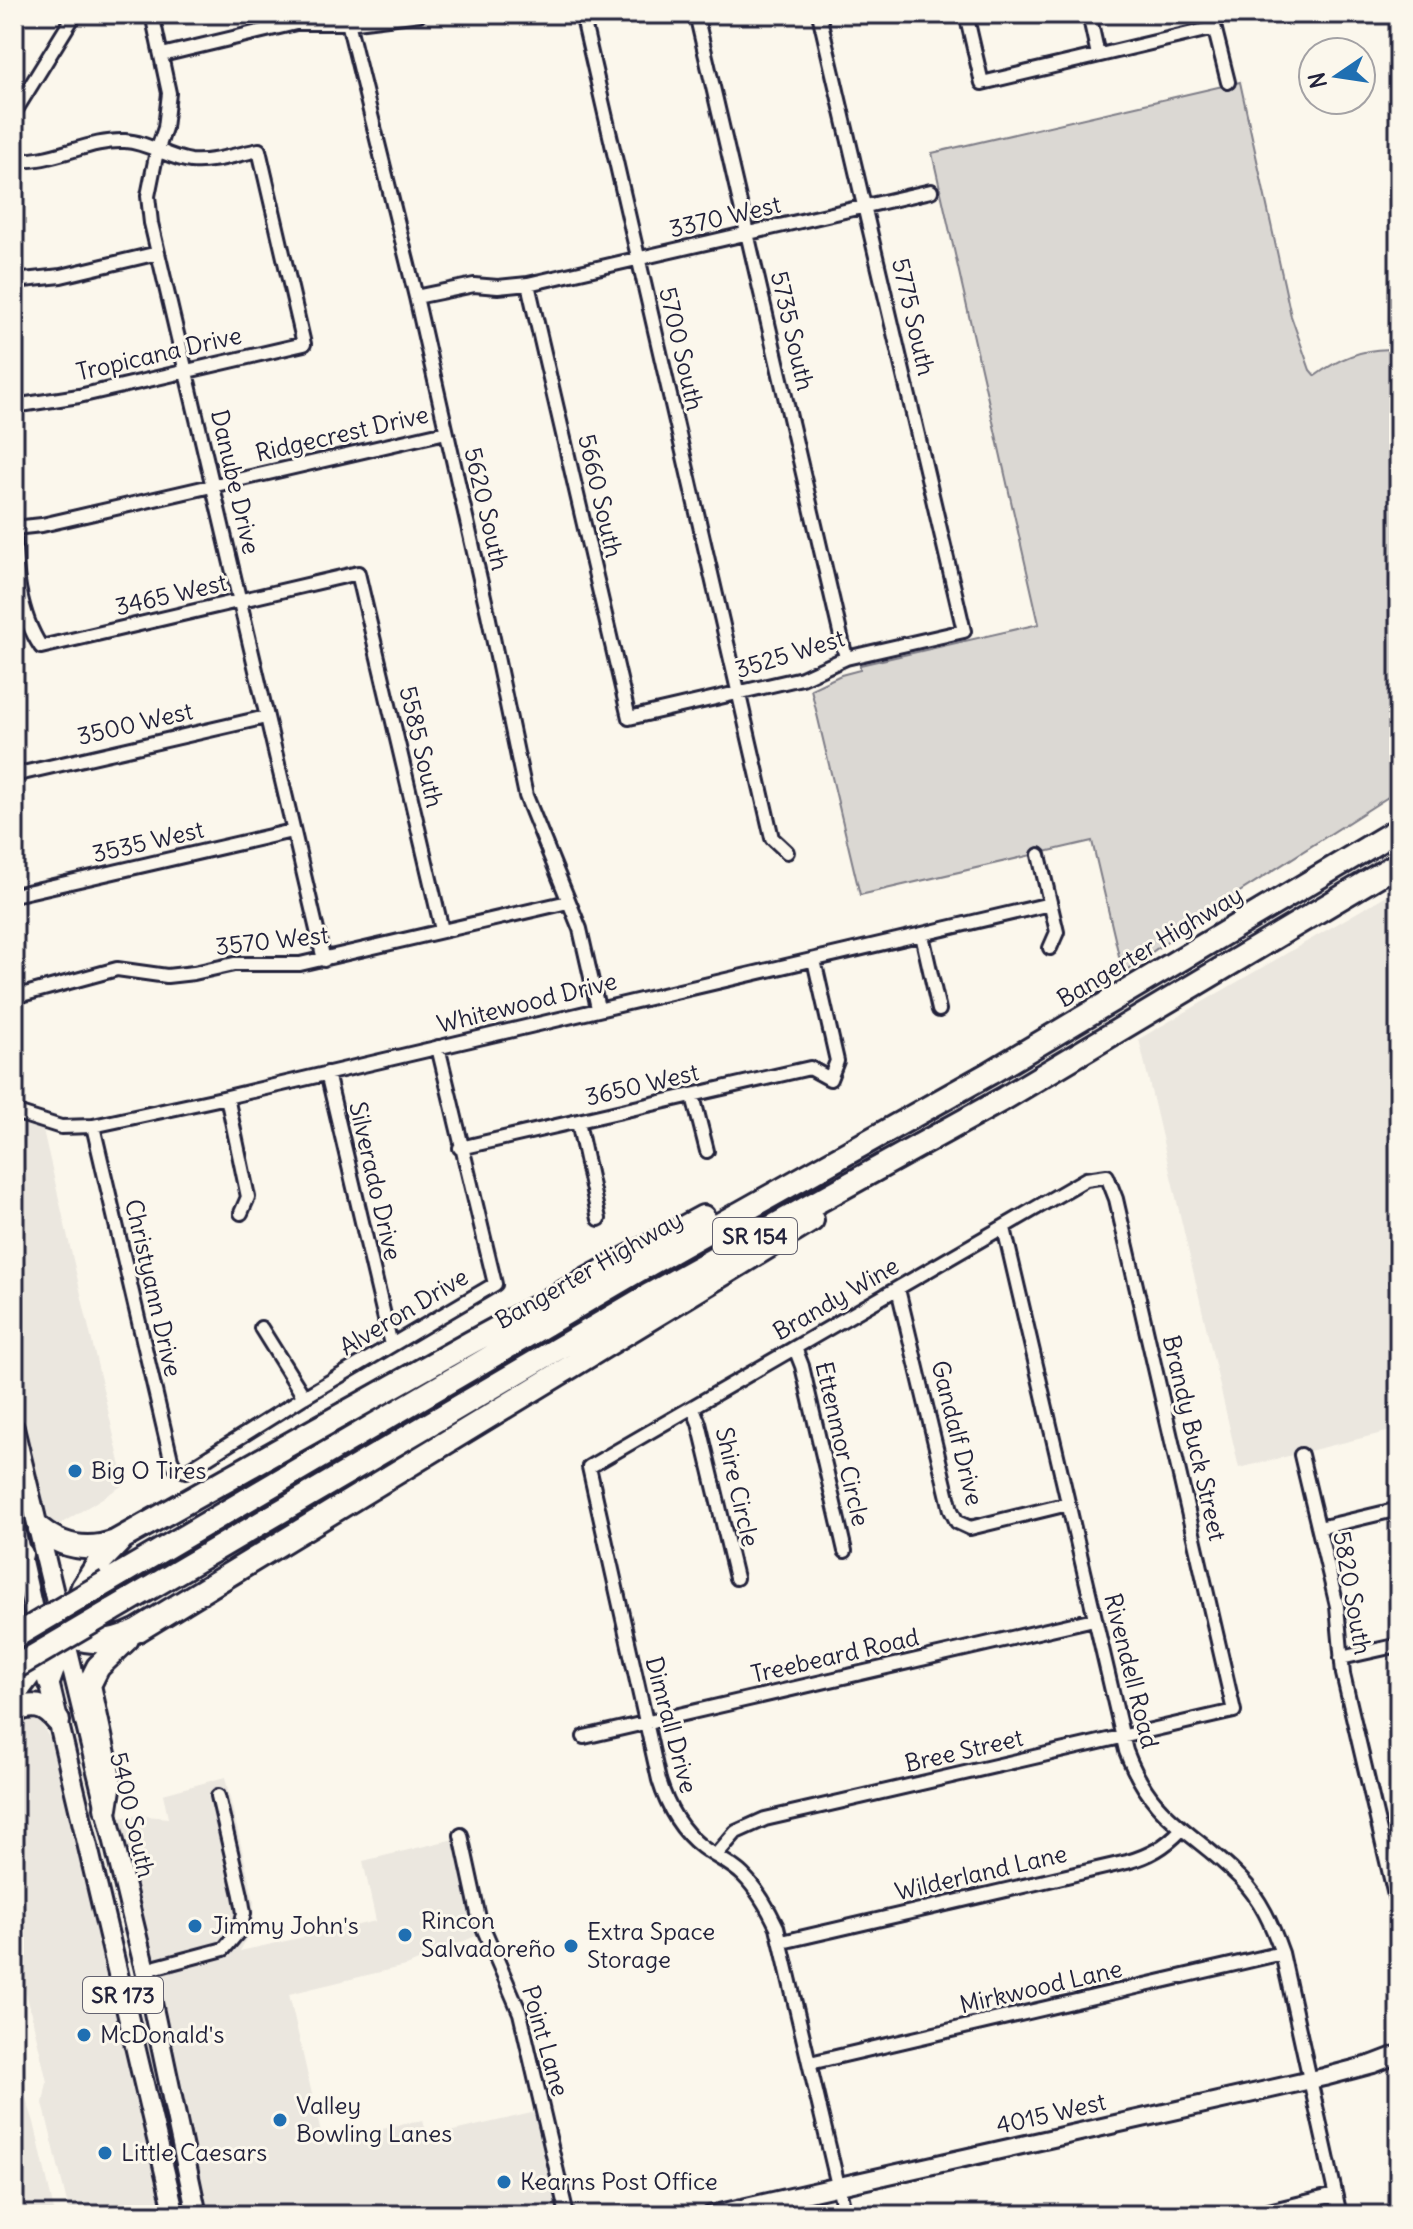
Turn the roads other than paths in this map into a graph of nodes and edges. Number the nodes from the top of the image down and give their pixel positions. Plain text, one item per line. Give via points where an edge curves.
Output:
1 (75, 14) edge
2 (152, 14) edge
3 (420, 14) edge
4 (582, 14) edge
5 (696, 14) edge
6 (819, 14) edge
7 (966, 14) edge
8 (1089, 14) edge
9 (1211, 14) edge
10 (347, 18) edge
11 (1214, 28) junction
12 (162, 55) junction
13 (1098, 55) junction
14 (1228, 82) dead end
15 (14, 113) edge
16 (157, 151) junction
17 (14, 160) edge
18 (931, 191) dead end
19 (864, 207) junction
20 (747, 235) junction
21 (158, 253) junction
22 (637, 260) junction
23 (14, 281) edge
24 (528, 284) junction
25 (416, 297) junction
26 (187, 370) junction
27 (19, 406) edge
28 (446, 432) junction
29 (213, 487) junction
30 (14, 528) edge
31 (358, 573) joint
32 (240, 602) junction
33 (964, 631) joint
34 (846, 658) junction
35 (738, 693) junction
36 (266, 717) junction
37 (629, 718) joint
38 (14, 775) edge
39 (1399, 829) edge
40 (292, 831) junction
41 (787, 852) dead end
42 (1039, 855) dead end
43 (1399, 863) edge
44 (14, 895) edge
45 (568, 902) junction
46 (1050, 904) junction
47 (442, 930) junction
48 (922, 935) junction
49 (1050, 948) dead end
50 (324, 960) junction
51 (814, 960) junction
52 (14, 997) edge
53 (598, 1008) junction
54 (939, 1010) dead end
55 (438, 1047) junction
56 (327, 1073) junction
57 (990, 1073) junction
58 (693, 1096) junction
59 (227, 1097) junction
60 (1005, 1098) junction
61 (14, 1112) edge
62 (578, 1122) junction
63 (93, 1126) junction
64 (460, 1148) junction
65 (707, 1151) dead end
66 (1107, 1176) joint
67 (241, 1213) dead end
68 (599, 1219) dead end
69 (1004, 1228) junction
70 (898, 1289) junction
71 (261, 1328) dead end
72 (391, 1345) junction
73 (795, 1348) junction
74 (304, 1397) junction
75 (693, 1408) junction
76 (14, 1428) edge
77 (1301, 1455) dead end
78 (171, 1459) joint
79 (589, 1467) joint
80 (1068, 1504) junction
81 (1399, 1509) edge
82 (14, 1525) edge
83 (1319, 1528) junction
84 (40, 1529) junction
85 (124, 1537) junction
86 (845, 1551) dead end
87 (21, 1554) junction
88 (736, 1578) dead end
89 (14, 1582) edge
90 (1094, 1619) junction
91 (138, 1630) junction
92 (49, 1635) edge
93 (14, 1637) edge
94 (1399, 1645) edge
95 (1341, 1658) junction
96 (14, 1668) edge
97 (49, 1680) joint
98 (14, 1695) edge
99 (14, 1711) edge
100 (1234, 1711) joint
101 (58, 1721) junction
102 (646, 1723) junction
103 (584, 1737) dead end
104 (1121, 1737) junction
105 (218, 1796) dead end
106 (106, 1808) junction
107 (1181, 1830) junction
108 (461, 1835) dead end
109 (86, 1841) junction
110 (716, 1855) junction
111 (1395, 1878) edge
112 (1399, 1913) edge
113 (782, 1942) junction
114 (1282, 1953) junction
115 (114, 1954) junction
116 (145, 1970) junction
117 (1399, 2054) edge
118 (810, 2063) junction
119 (1309, 2080) junction
120 (170, 2087) junction
121 (839, 2186) junction
122 (1335, 2195) junction
123 (731, 2213) edge
124 (175, 2215) edge
125 (197, 2215) edge
126 (567, 2215) edge
127 (711, 2215) edge
128 (845, 2215) edge
129 (1252, 2215) edge
130 (1340, 2215) edge

1 - 15 street
2 - 12 street, Danube Drive
3 - 10 street
4 - 22 street, 5700 South
5 - 20 street, 5735 South
6 - 19 street, 5775 South
7 - 13 street via 982,83
8 - 13 street
9 - 11 street
10 - 12 street via 296,23
10 - 25 street, 5620 South
11 - 13 street
11 - 14 street
12 - 16 street, Danube Drive via 169,111
16 - 17 street via 126,141
16 - 21 street, Danube Drive via 148,196
16 - 26 street, Tropicana Drive via 191,161 259,150 304,344
18 - 19 street, 3370 West
19 - 20 street, 3370 West
19 - 33 street, 5775 South
20 - 22 street, 3370 West
20 - 34 street, 5735 South
21 - 23 street via 61,276
21 - 26 street, Danube Drive
22 - 24 street, 3370 West
22 - 35 street, 5700 South
24 - 25 street, 3370 West via 474,285
24 - 37 street, 5660 South
25 - 28 street, 5620 South
26 - 27 street, Tropicana Drive
26 - 29 street, Danube Drive
28 - 29 street, Ridgecrest Drive
28 - 45 street, 5620 South via 526,796
29 - 30 street, Ridgecrest Drive
29 - 32 street, Danube Drive
30 - 32 street, 3465 West via 17,573 30,627 41,647
31 - 32 street, 3465 West
31 - 47 street, 5585 South
32 - 36 street, Danube Drive
33 - 34 street, 3525 West
34 - 35 street, 3525 West via 810,676
35 - 37 street, 3525 West
35 - 41 street, 5700 South via 772,838
36 - 38 street, 3500 West
36 - 40 street, Danube Drive
39 - 57 highway, Bangerter Highway / SR 154
40 - 44 street, 3535 West
40 - 50 street, Danube Drive
42 - 46 street
43 - 60 highway, SR 154
45 - 47 street, 3570 West
45 - 53 street, 5620 South via 580,929
46 - 48 street, Whitewood Drive
46 - 49 street via 1057,932
47 - 50 street, 3570 West
48 - 51 street, Whitewood Drive
48 - 54 street
50 - 52 street, 3570 West via 291,966 234,964 181,975 117,969
51 - 53 street, Whitewood Drive
51 - 58 street, 3650 West via 837,1061 830,1079 810,1068
53 - 55 street, Whitewood Drive
55 - 56 street, Whitewood Drive
55 - 64 street, Alveron Drive
56 - 59 street, Whitewood Drive
56 - 72 street, Silverado Drive
57 - 85 highway via 636,1252
57 - 93 highway, Bangerter Highway / SR 154, bridge via 637,1271
58 - 62 street, 3650 West
58 - 65 street
59 - 63 street, Whitewood Drive
59 - 67 street via 248,1197
60 - 91 highway via 591,1357
60 - 96 highway, SR 154, bridge via 651,1294
61 - 63 street, Whitewood Drive via 61,1127
62 - 64 street, 3650 West
62 - 68 street
63 - 78 street, Christyann Drive
64 - 72 street, Alveron Drive via 495,1284
66 - 69 street, Brandy Wine via 1086,1179
66 - 100 street, Brandy Buck Street
69 - 70 street, Brandy Wine
69 - 80 street, Rivendell Road
70 - 73 street, Brandy Wine
70 - 80 street, Gandalf Drive via 957,1522 970,1528
71 - 74 street
72 - 74 street, Alveron Drive
73 - 75 street, Brandy Wine
73 - 86 street, Ettenmor Circle
74 - 78 street, Alveron Drive via 186,1471
75 - 79 street, Brandy Wine
75 - 88 street, Shire Circle
76 - 84 main road, 5400 South / SR 173
77 - 83 street, 5820 South
79 - 102 street, Dimrall Drive
80 - 90 street, Rivendell Road
81 - 83 street
82 - 87 main road, 5400 South / SR 173
83 - 95 street, 5820 South via 1337,1606
84 - 85 highway via 63,1544 85,1548
84 - 92 main road, 5400 South / SR 173
85 - 92 highway via 98,1564
87 - 89 highway
87 - 92 main road, 5400 South / SR 173
90 - 102 street, Treebeard Road
90 - 104 street, Rivendell Road
91 - 92 highway via 111,1642
91 - 106 highway via 90,1678 89,1695 110,1782
92 - 97 highway
92 - 98 highway
92 - 106 main road, 5400 South / SR 173
94 - 95 street
95 - 111 street, 5820 South
97 - 101 main road, 5400 South / SR 173
99 - 101 highway via 41,1706
100 - 104 street, Bree Street
101 - 109 main road, 5400 South / SR 173
102 - 103 street, Treebeard Road
102 - 110 street, Dimrall Drive via 672,1812 692,1838
104 - 107 street, Rivendell Road via 1142,1787
104 - 110 street, Bree Street via 765,1819 736,1832
105 - 116 street via 244,1913 240,1930 224,1949
106 - 116 main road, 5400 South / SR 173
107 - 113 street, Wilderland Lane via 1167,1845 1127,1862
107 - 114 street, Rivendell Road via 1254,1894
108 - 126 street, Point Lane via 479,1918 520,2013
109 - 115 main road, 5400 South / SR 173
109 - 116 main road via 103,1862 126,1943
110 - 113 street, Dimrall Drive via 753,1886
111 - 112 street, 5820 South
113 - 118 street, Dimrall Drive
114 - 118 street, Mirkwood Lane
114 - 119 street, Rivendell Road
115 - 120 main road via 131,1976 152,2052
115 - 124 main road, 5400 South / SR 173
116 - 120 main road, 5400 South / SR 173
117 - 119 street, 4015 West
118 - 121 street, Dimrall Drive
119 - 121 street, 4015 West
119 - 122 street, Rivendell Road
120 - 125 main road, 5400 South / SR 173
121 - 123 street, 4015 West
121 - 128 street, Dimrall Drive
122 - 129 street
122 - 130 street, Rivendell Road
123 - 127 street, 4015 West

